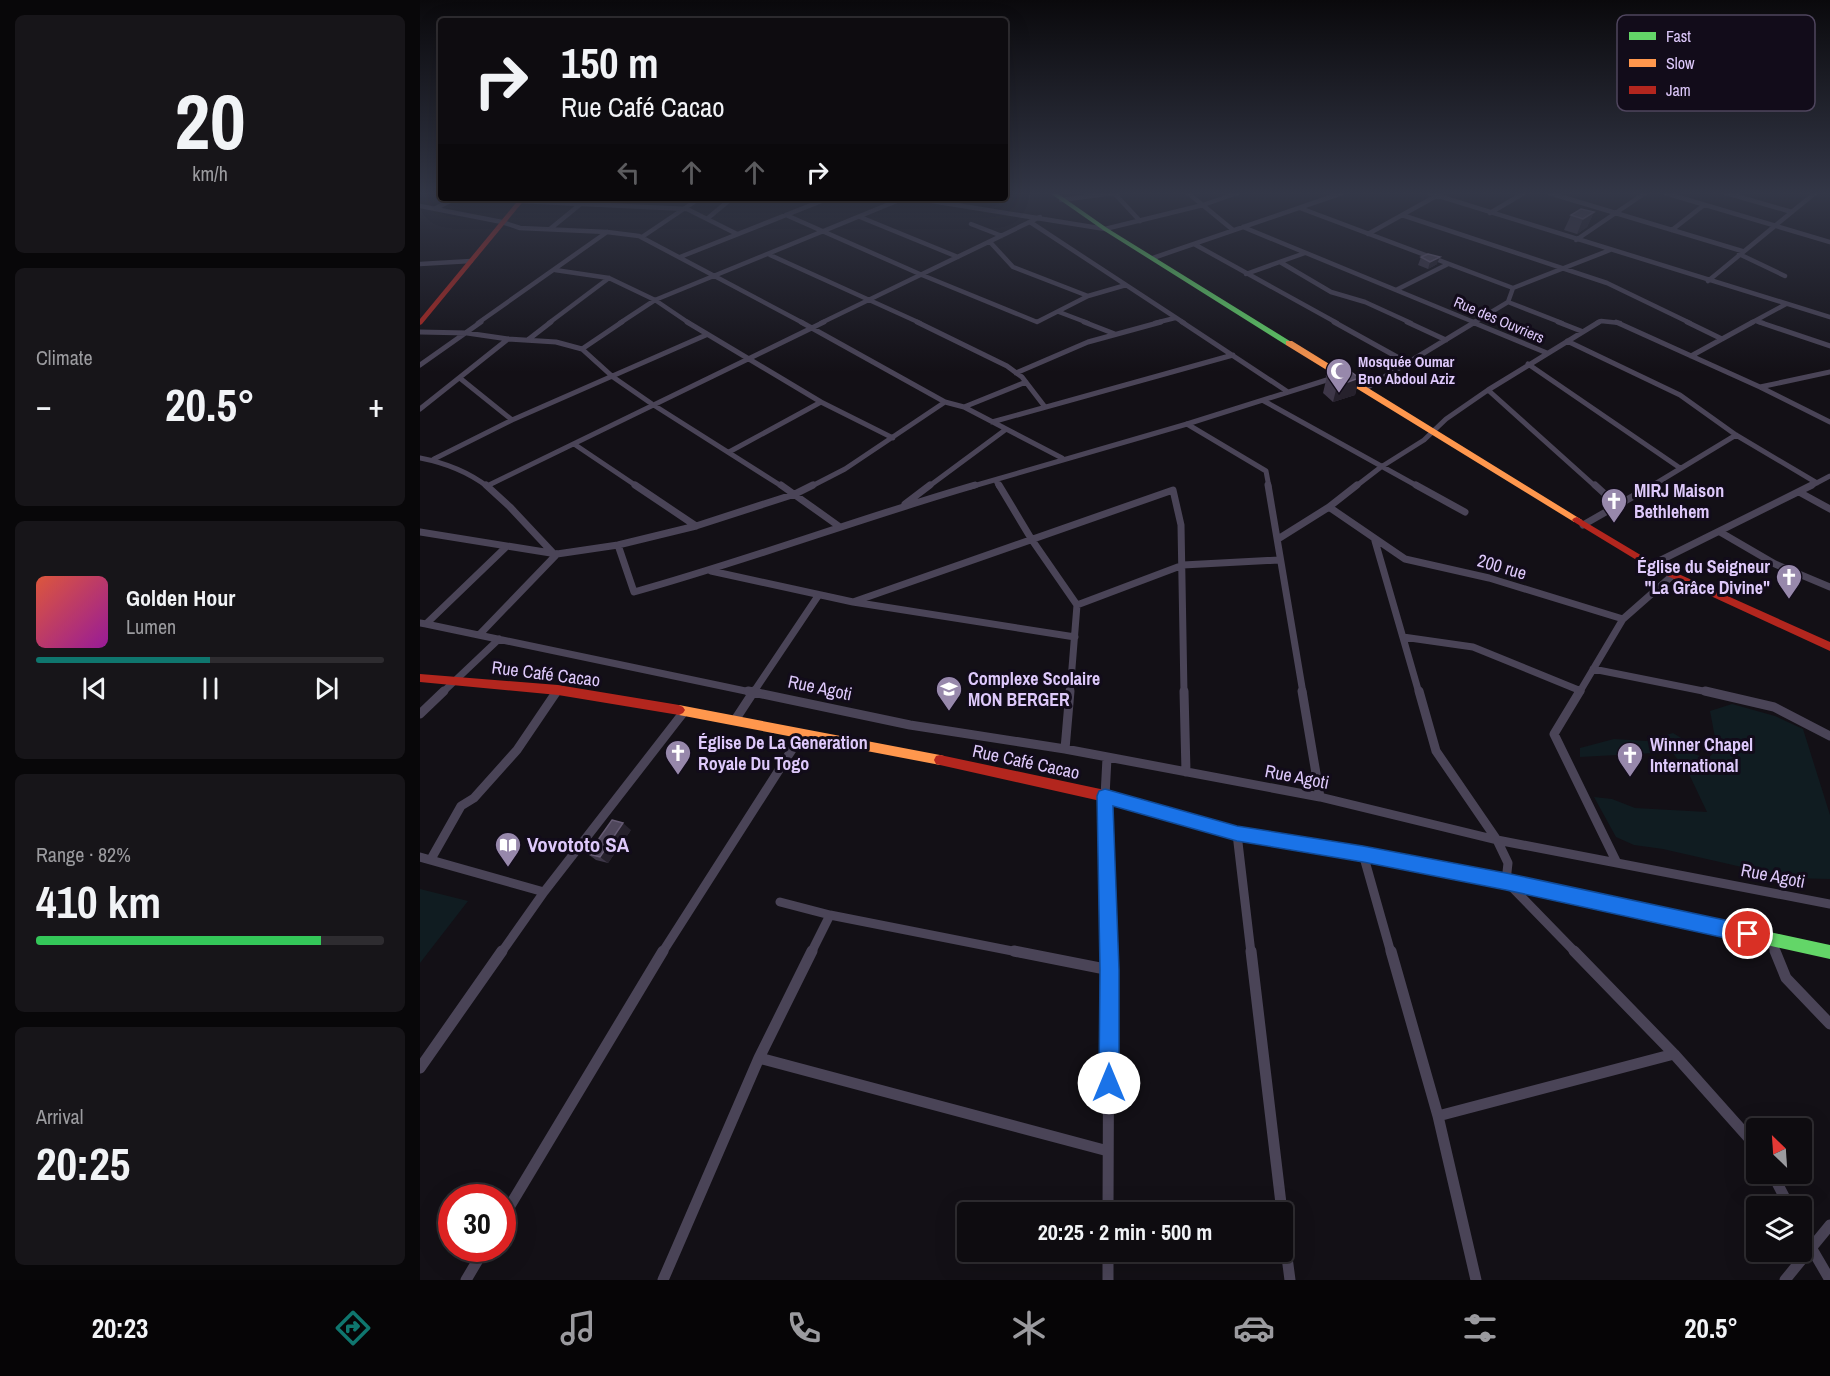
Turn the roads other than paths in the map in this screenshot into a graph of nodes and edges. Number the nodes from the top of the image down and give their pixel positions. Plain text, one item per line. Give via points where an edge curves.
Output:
1 (478, 253) edge
2 (579, 253) edge
3 (672, 253) edge
4 (691, 253) edge
5 (775, 253) edge
6 (871, 253) edge
7 (948, 253) edge
8 (967, 253) edge
9 (1000, 253) edge
10 (1077, 253) edge
11 (1144, 253) edge
12 (1168, 253) edge
13 (1209, 253) edge
14 (1305, 253) joint
15 (1418, 253) edge
16 (1517, 253) edge
17 (1603, 253) edge
18 (1619, 253) edge
19 (1741, 253) joint
20 (770, 255) junction
21 (680, 257) junction
22 (958, 257) junction
23 (1153, 258) junction
24 (471, 261) junction
25 (1280, 262) junction
26 (420, 264) edge
27 (1448, 264) junction
28 (1564, 268) junction
29 (555, 270) junction
30 (1246, 274) junction
31 (922, 275) junction
32 (718, 276) junction
33 (1785, 276) dead end
34 (609, 278) junction
35 (1708, 281) junction
36 (1126, 285) junction
37 (1513, 288) junction
38 (1396, 290) junction
39 (1088, 296) junction
40 (656, 300) junction
41 (872, 300) junction
42 (1508, 302) junction
43 (1786, 304) junction
44 (1059, 312) junction
45 (1830, 317) edge
46 (1175, 318) junction
47 (1756, 321) junction
48 (1475, 322) junction
49 (420, 323) edge
50 (813, 329) junction
51 (1581, 331) junction
52 (420, 332) edge
53 (467, 333) junction
54 (1115, 334) junction
55 (706, 335) junction
56 (508, 339) junction
57 (529, 339) junction
58 (1722, 339) junction
59 (1446, 340) junction
60 (1567, 341) junction
61 (1830, 345) edge
62 (582, 350) junction
63 (1547, 353) junction
64 (1233, 355) junction
65 (1691, 356) junction
66 (750, 360) junction
67 (1408, 363) junction
68 (1528, 364) junction
69 (420, 365) edge
70 (1830, 372) edge
71 (1017, 373) junction
72 (1343, 375) junction
73 (613, 377) junction
74 (461, 379) junction
75 (1026, 382) junction
76 (1760, 387) junction
77 (1366, 388) junction
78 (1488, 390) junction
79 (1288, 392) junction
80 (1264, 400) junction
81 (821, 402) junction
82 (945, 402) junction
83 (652, 404) junction
84 (964, 407) junction
85 (1045, 407) junction
86 (420, 409) edge
87 (512, 420) junction
88 (992, 422) junction
89 (1830, 422) edge
90 (1187, 424) junction
91 (1005, 430) junction
92 (1433, 432) junction
93 (1736, 435) junction
94 (893, 438) junction
95 (574, 444) junction
96 (729, 452) junction
97 (420, 458) edge
98 (434, 459) junction
99 (1062, 459) junction
100 (1381, 467) junction
101 (1680, 468) junction
102 (1830, 476) edge
103 (996, 481) junction
104 (1817, 483) junction
105 (489, 485) junction
106 (1799, 492) junction
107 (795, 494) junction
108 (1618, 506) junction
109 (900, 507) junction
110 (1329, 507) junction
111 (1830, 509) edge
112 (1465, 512) dead end
113 (1583, 525) junction
114 (696, 526) junction
115 (840, 527) junction
116 (420, 532) edge
117 (1720, 532) junction
118 (1278, 539) junction
119 (1032, 540) junction
120 (1375, 541) junction
121 (618, 545) junction
122 (506, 547) junction
123 (556, 554) junction
124 (1279, 560) junction
125 (1183, 565) junction
126 (1651, 565) junction
127 (710, 570) junction
128 (1673, 574) junction
129 (1828, 585) edge
130 (818, 596) junction
131 (853, 602) junction
132 (1077, 605) junction
133 (1623, 619) junction
134 (423, 623) edge
135 (479, 635) junction
136 (1075, 637) junction
137 (1403, 637) junction
138 (499, 639) junction
139 (1830, 647) edge
140 (1593, 669) junction
141 (420, 678) edge
142 (455, 680) junction
143 (558, 690) junction
144 (756, 691) junction
145 (1581, 691) junction
146 (683, 713) junction
147 (420, 714) edge
148 (735, 720) junction
149 (802, 734) junction
150 (1830, 736) edge
151 (1065, 749) junction
152 (1107, 758) junction
153 (1186, 772) junction
154 (1105, 796) junction
155 (1320, 797) junction
156 (1237, 834) junction
157 (1497, 840) junction
158 (1363, 854) junction
159 (420, 857) edge
160 (431, 859) junction
161 (1616, 861) junction
162 (1506, 881) junction
163 (544, 892) junction
164 (780, 902) dead end
165 (1830, 904) edge
166 (830, 915) junction
167 (1770, 939) junction
168 (1830, 951) edge
169 (1110, 970) junction
170 (1830, 1024) edge
171 (1674, 1054) junction
172 (759, 1058) junction
173 (420, 1068) edge
174 (1438, 1116) junction
175 (1746, 1135) edge
176 (1108, 1150) junction
177 (516, 1196) edge
178 (1108, 1202) edge
179 (1281, 1202) edge
180 (1830, 1225) edge
181 (1812, 1248) edge
182 (1812, 1253) edge
183 (477, 1262) edge
184 (1108, 1262) edge
185 (1288, 1262) edge
186 (1800, 1262) edge
187 (466, 1280) edge
188 (663, 1280) edge
189 (1108, 1280) edge
190 (1290, 1280) edge
191 (1476, 1280) edge
192 (1785, 1280) edge
193 (1830, 1280) edge

1 - 24 street
2 - 29 street
3 - 21 street
4 - 21 street
5 - 20 street
6 - 31 street
7 - 22 street
8 - 22 street
9 - 39 street via 1013,267
10 - 36 street
11 - 23 street
12 - 23 street
13 - 30 street
14 - 25 street
14 - 38 street, Rue des Ouvriers
15 - 27 street
16 - 28 street
17 - 28 street
18 - 35 street
19 - 33 street
19 - 35 street
20 - 32 street
20 - 41 street
21 - 32 street
22 - 31 street
23 - 72 street
24 - 26 street
24 - 49 street
25 - 30 street
25 - 59 street via 1331,291 1365,302
27 - 37 street
27 - 38 street
28 - 37 street
28 - 58 street via 1607,283
29 - 34 street
29 - 53 street
30 - 67 street
31 - 41 street
31 - 44 street via 1037,322
32 - 40 street
32 - 50 street
34 - 40 street
34 - 57 street
35 - 43 street
36 - 39 street
36 - 46 street
37 - 42 street
38 - 48 street, Rue des Ouvriers
39 - 44 street
40 - 55 street
40 - 62 street
41 - 50 street
41 - 71 street
42 - 48 street
42 - 51 street
43 - 45 street
43 - 47 street
44 - 54 street
46 - 54 street
46 - 64 street
47 - 58 street
47 - 61 street
48 - 59 street
48 - 63 street, Rue des Ouvriers
50 - 66 street
50 - 82 street
51 - 60 street
51 - 65 street via 1611,320
52 - 53 street
53 - 56 street
53 - 69 street
54 - 71 street via 1069,349
55 - 66 street
55 - 73 street
56 - 57 street
56 - 74 street
57 - 62 street
58 - 65 street
59 - 67 street
60 - 63 street
60 - 93 street via 1680,395
62 - 73 street
63 - 68 street
64 - 79 street
64 - 85 street
65 - 76 street
66 - 81 street
66 - 83 street
67 - 77 street
68 - 78 street
68 - 101 street
70 - 76 street
71 - 75 street
72 - 77 street
72 - 79 street
73 - 83 street
73 - 87 street
74 - 86 street
74 - 87 street
75 - 84 street
75 - 85 street
76 - 89 street
77 - 92 street
78 - 92 street
78 - 108 street
79 - 80 street
80 - 90 street
80 - 100 street
81 - 94 street
81 - 96 street
82 - 84 street
82 - 94 street
83 - 95 street
83 - 96 street
84 - 88 street
85 - 88 street
87 - 98 street
88 - 91 street
90 - 99 street
90 - 118 street via 1266,471
91 - 99 street
91 - 109 street
92 - 100 street
92 - 113 street
93 - 101 street
93 - 104 street
94 - 107 street via 845,469
95 - 105 street
95 - 114 street
96 - 107 street
97 - 98 street
98 - 105 street via 460,467
99 - 103 street
100 - 110 street
100 - 112 street
101 - 108 street
102 - 104 street
103 - 109 street
103 - 119 street
104 - 106 street
105 - 123 street
106 - 111 street
106 - 117 street
107 - 114 street
107 - 115 street
108 - 113 street
109 - 115 street
110 - 118 street
110 - 120 street, 200 rue
113 - 126 street
114 - 121 street
115 - 127 street
116 - 122 street
117 - 126 street
117 - 129 street via 1775,564
118 - 124 street
119 - 125 street via 1173,490 1181,525
119 - 131 street
119 - 132 street
120 - 133 street, 200 rue via 1405,559 1490,578
120 - 137 street
121 - 123 street
121 - 127 street via 634,592
122 - 123 street
122 - 134 street
123 - 135 street
124 - 125 street
124 - 155 street
125 - 132 street
125 - 153 street
126 - 128 street
127 - 130 street
128 - 133 street
128 - 139 street
130 - 131 street
130 - 144 street
131 - 136 street
132 - 136 street
133 - 140 street
134 - 135 street, Rue Agoti
135 - 138 street, Rue Agoti
136 - 151 street
137 - 145 street via 1473,647
137 - 157 street via 1436,751
138 - 142 street
138 - 144 street, Rue Agoti
140 - 145 street
140 - 150 street via 1755,701
141 - 142 street, Rue Café Cacao
142 - 143 street, Rue Café Cacao
142 - 147 street
143 - 146 street, Rue Café Cacao
143 - 160 street via 517,750 474,798 461,806
144 - 148 street
144 - 151 street, Rue Agoti via 910,724
145 - 161 street via 1554,734
146 - 148 street, Rue Café Cacao
146 - 163 street
148 - 149 street, Rue Café Cacao
149 - 154 street, Rue Café Cacao via 989,769
149 - 177 street via 667,945
151 - 152 street, Rue Agoti
152 - 153 street, Rue Agoti
152 - 154 street
153 - 155 street, Rue Agoti
154 - 156 street, Rue Café Cacao
154 - 169 street
155 - 157 street, Rue Agoti
156 - 158 street, Rue Café Cacao
156 - 179 street
157 - 161 street, Rue Agoti
157 - 162 street via 1508,863
158 - 162 street, Rue Café Cacao
158 - 174 street
159 - 160 street
160 - 163 street
161 - 165 street, Rue Agoti
162 - 167 street, Rue Café Cacao
162 - 171 street
163 - 173 street
164 - 166 street
166 - 169 street
166 - 172 street
167 - 168 street, Rue Café Cacao
167 - 170 street via 1786,978
169 - 176 street
171 - 174 street
171 - 175 street
172 - 176 street
172 - 188 street
174 - 191 street
176 - 178 street
180 - 181 street
182 - 193 street
183 - 187 street
184 - 189 street
185 - 190 street
186 - 192 street

